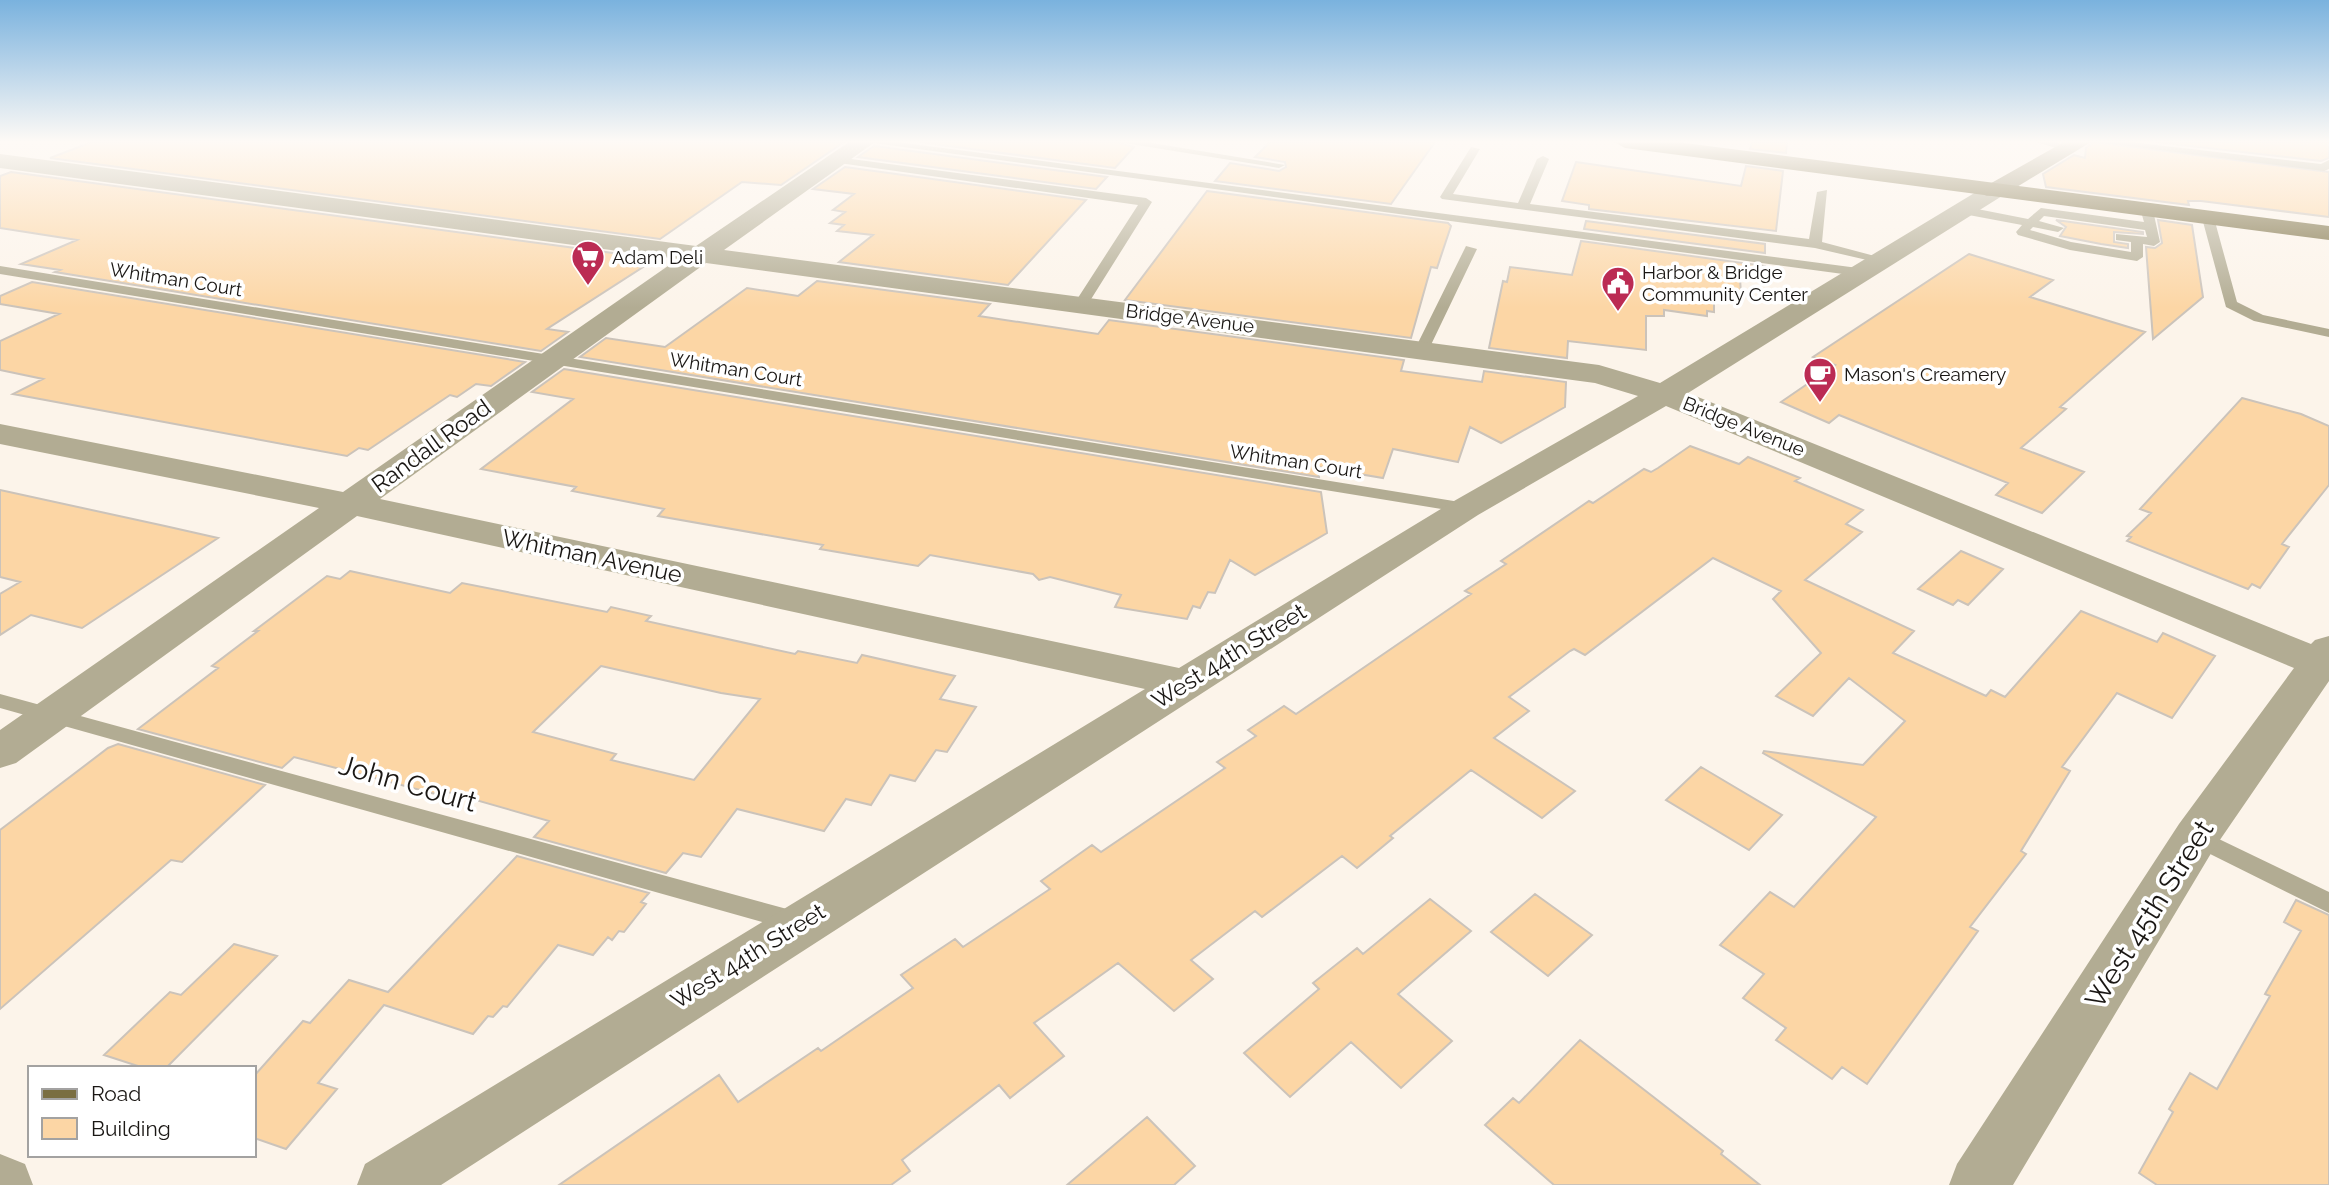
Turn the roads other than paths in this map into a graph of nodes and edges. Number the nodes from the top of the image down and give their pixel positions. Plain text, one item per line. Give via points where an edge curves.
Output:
1 (277, 197) edge
2 (783, 197) edge
3 (1111, 197) edge
4 (1400, 197) edge
5 (1448, 197) edge
6 (1527, 197) edge
7 (1822, 197) edge
8 (1983, 197) edge
9 (2029, 197) edge
10 (1522, 208) junction
11 (1962, 210) junction
12 (2207, 218) junction
13 (2149, 219) junction
14 (2028, 224) junction
15 (2058, 228) dead end
16 (2329, 233) edge
17 (2120, 237) dead end
18 (2137, 240) junction
19 (1815, 244) junction
20 (1471, 249) dead end
21 (703, 253) junction
22 (1869, 265) junction
23 (0, 270) edge
24 (1081, 304) junction
25 (2329, 333) edge
26 (1423, 349) junction
27 (554, 358) junction
28 (1664, 394) junction
29 (0, 434) edge
30 (351, 504) junction
31 (1466, 508) junction
32 (2326, 660) edge
33 (1184, 683) junction
34 (0, 701) edge
35 (53, 714) junction
36 (0, 752) edge
37 (2196, 837) junction
38 (2329, 903) edge
39 (800, 923) junction
40 (387, 1185) edge
41 (1979, 1185) edge

1 - 21 street, Bridge Avenue
2 - 21 street, Randall Road
3 - 24 lane via 1146,202
4 - 22 lane
5 - 10 lane
6 - 10 lane
7 - 19 lane
8 - 11 street, West 44th Street
9 - 13 main road
10 - 19 lane
11 - 14 lane
11 - 22 street, West 44th Street
12 - 13 main road
12 - 16 main road
12 - 25 lane via 2231,304 2259,318
13 - 14 lane via 2041,212
13 - 18 lane via 2154,242
14 - 15 lane
14 - 18 lane via 2022,232 2137,257
17 - 18 lane
19 - 22 lane
20 - 26 lane
21 - 24 street, Bridge Avenue
21 - 27 street, Randall Road
22 - 28 street, West 44th Street
23 - 27 lane, Whitman Court
24 - 26 street, Bridge Avenue
26 - 28 street, Bridge Avenue via 1599,374
27 - 30 street, Randall Road
27 - 31 lane, Whitman Court
28 - 31 street, West 44th Street
28 - 32 street, Bridge Avenue
29 - 30 street, Whitman Avenue
30 - 33 street, Whitman Avenue
30 - 35 street, Randall Road
31 - 33 street, West 44th Street
32 - 37 street, West 45th Street
33 - 39 street, West 44th Street
34 - 35 lane, John Court
35 - 36 street, Randall Road
35 - 39 lane, John Court
37 - 38 lane
37 - 41 street, West 45th Street
39 - 40 street, West 44th Street

